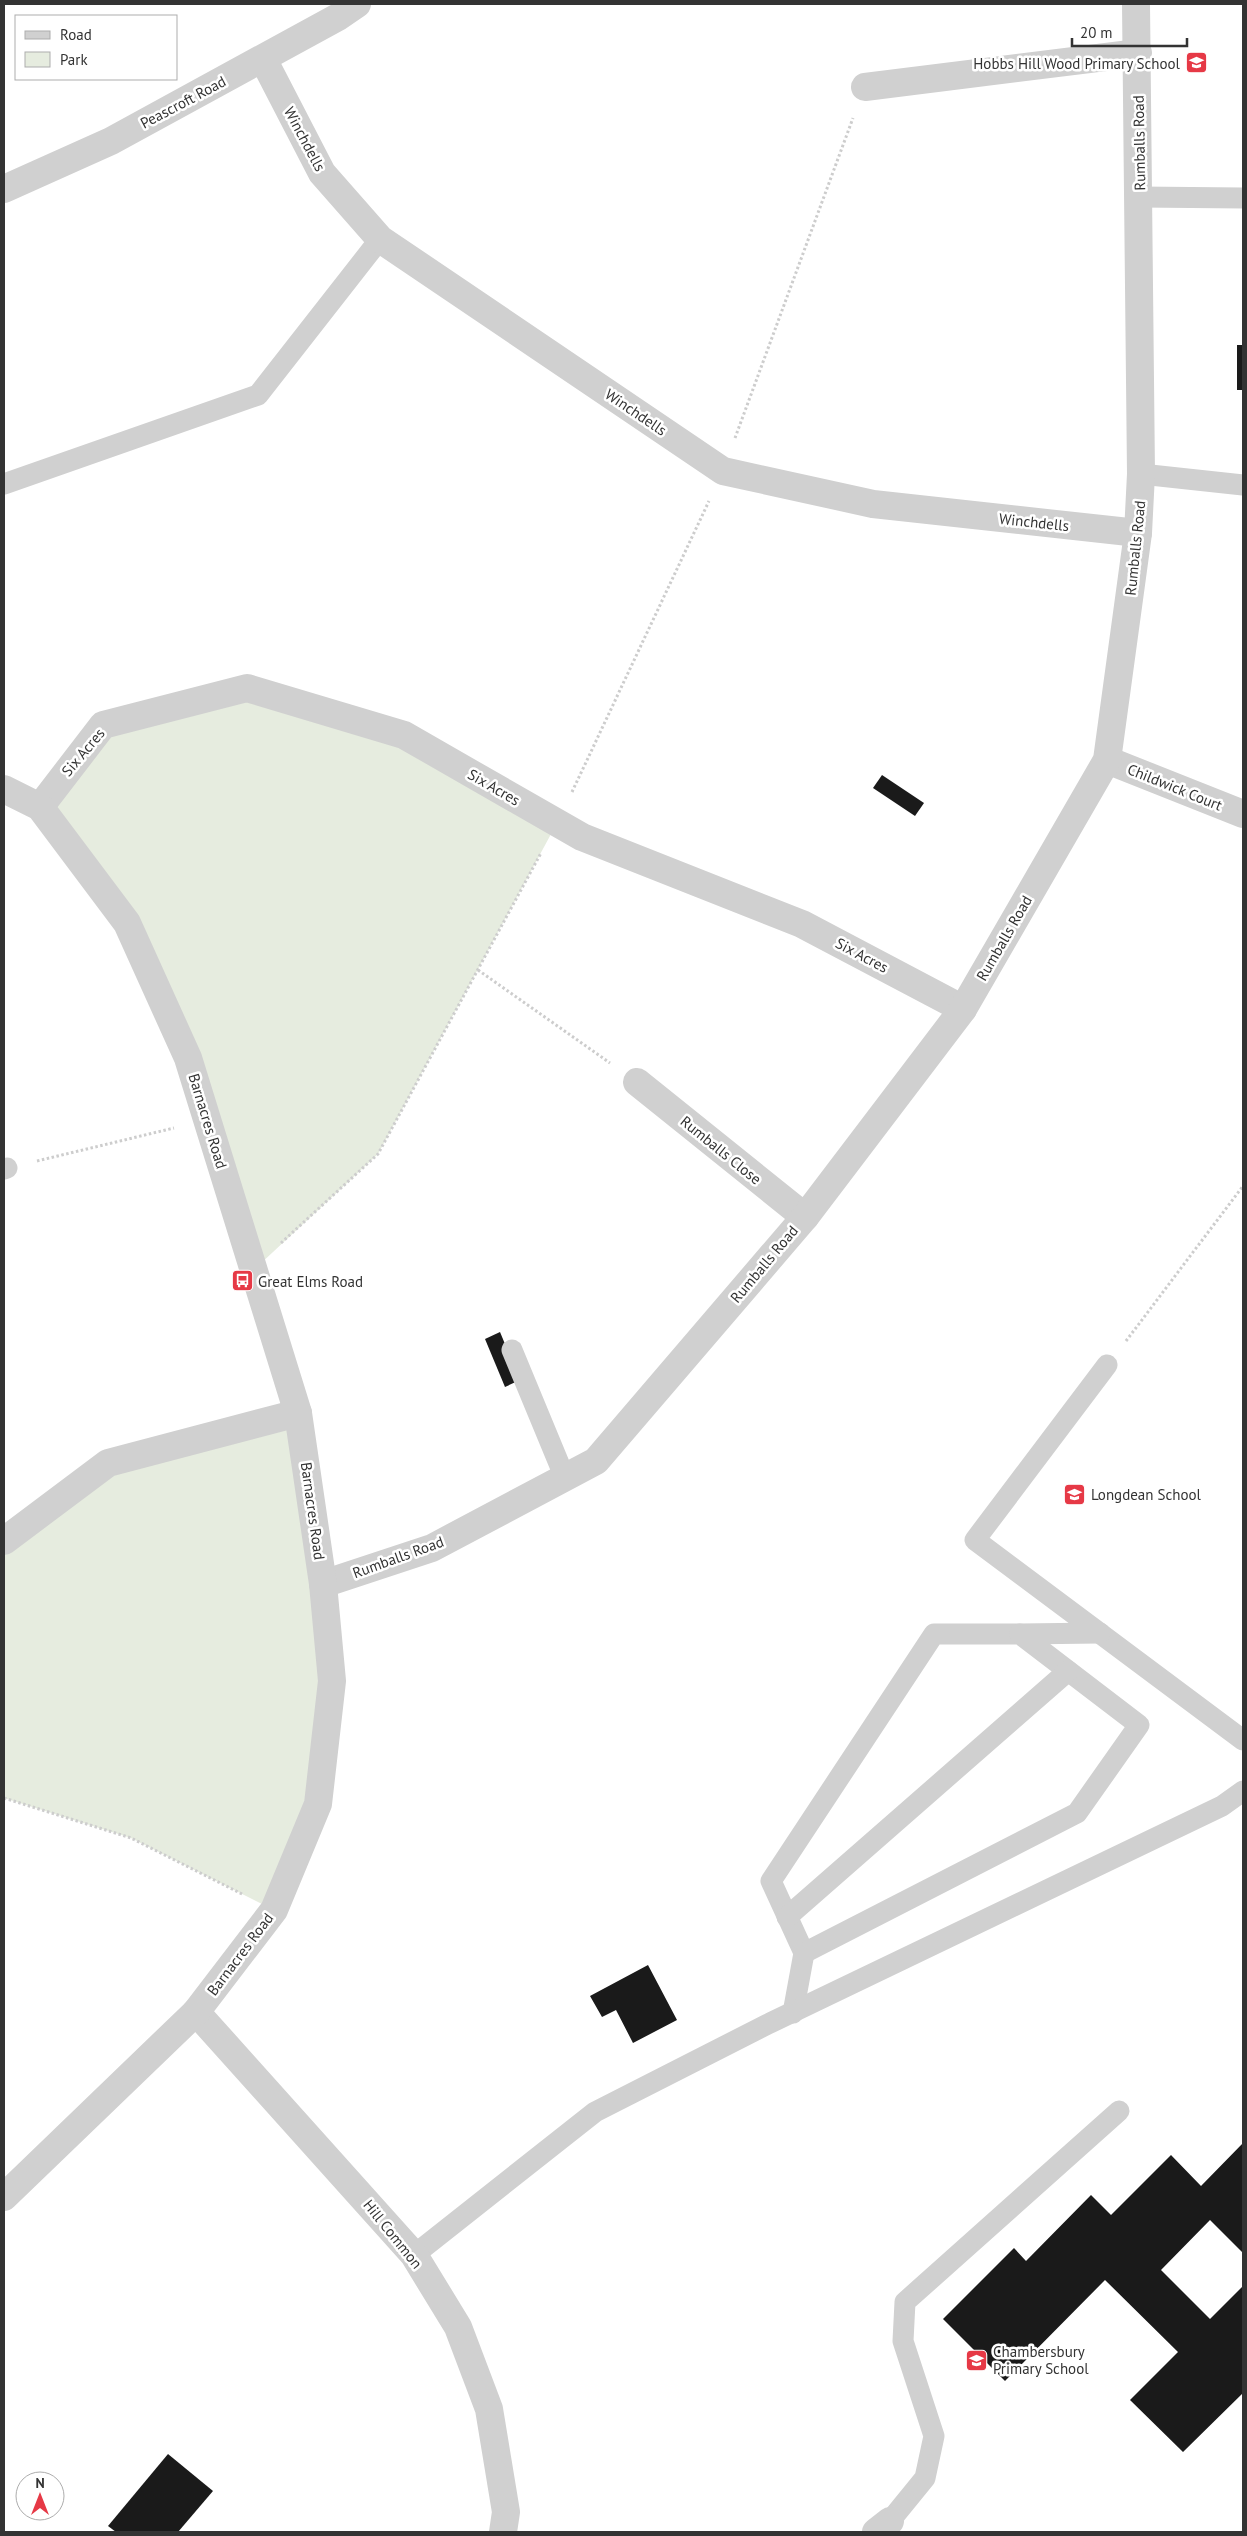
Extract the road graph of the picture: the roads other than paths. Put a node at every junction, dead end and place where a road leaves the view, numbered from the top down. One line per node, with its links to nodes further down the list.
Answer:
1 (357, 4): 4 (street, Peascroft Road)
2 (1136, 4): 3 (street, Rumballs Road)
3 (1138, 53): 5 (street); 7 (street, Rumballs Road)
4 (263, 59): 6 (street, Peascroft Road); 9 (street, Winchdells)
5 (865, 87)
6 (4, 189)
7 (1140, 197): 8 (lane); 10 (street, Rumballs Road)
8 (1243, 198)
9 (380, 239): 11 (lane); 13 (street, Winchdells)
10 (1141, 474): 12 (lane); 13 (street, Rumballs Road)
11 (4, 484)
12 (1243, 485)
13 (1138, 533): 14 (street, Rumballs Road)
14 (1107, 760): 17 (street, Childwick Court); 18 (street, Rumballs Road)
15 (4, 789): 16 (street, Barnacres Road)
16 (40, 806): 18 (street, Six Acres); 23 (street, Barnacres Road)
17 (1243, 814)
18 (963, 1009): 20 (street, Rumballs Road)
19 (638, 1082): 20 (street, Rumballs Close)
20 (805, 1217): 24 (street, Rumballs Road)
21 (512, 1350): 24 (lane)
22 (1107, 1366): 27 (lane)
23 (298, 1413): 25 (street); 26 (street, Barnacres Road)
24 (565, 1478): 26 (street, Rumballs Road)
25 (4, 1541)
26 (323, 1584): 34 (street, Barnacres Road)
27 (1100, 1633): 28 (lane); 30 (lane)
28 (1020, 1634): 29 (lane); 32 (lane)
29 (1068, 1671): 32 (lane); 33 (lane)
30 (1243, 1740)
31 (1243, 1791): 35 (lane)
32 (787, 1917): 33 (lane)
33 (804, 1953): 35 (lane)
34 (196, 2012): 37 (street, Barnacres Road); 38 (street, Hill Common)
35 (793, 2013): 38 (lane)
36 (1119, 2111): 39 (lane)
37 (4, 2197)
38 (414, 2255): 40 (street, Hill Common)
39 (883, 2527)
40 (503, 2532)

